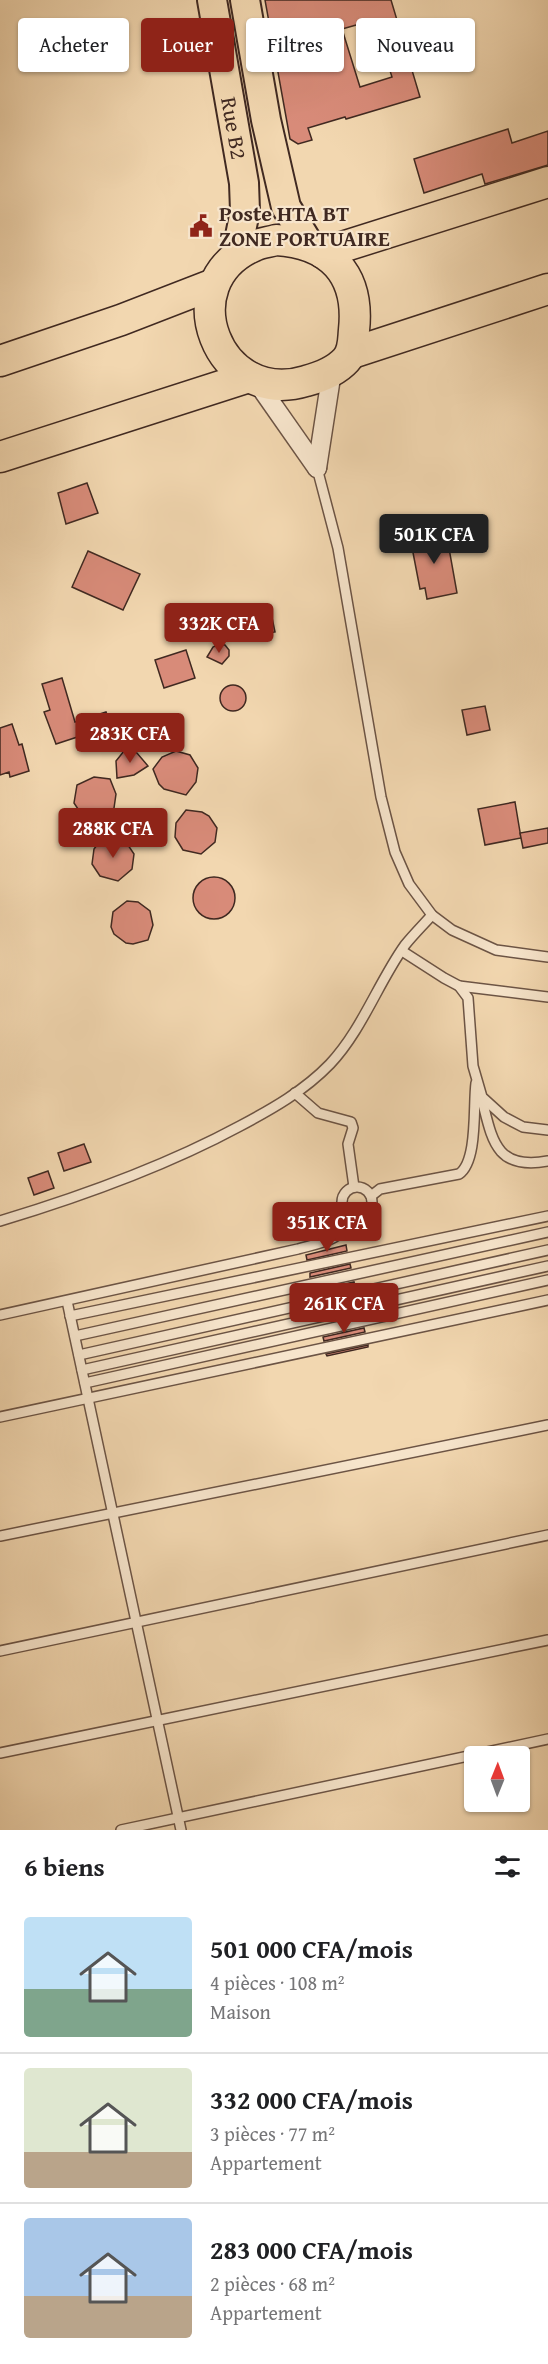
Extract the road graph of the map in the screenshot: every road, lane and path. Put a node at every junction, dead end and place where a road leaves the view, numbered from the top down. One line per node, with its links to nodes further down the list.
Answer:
1 (212, 0): 5 (main road, Rue B2)
2 (245, 0): 4 (main road, Rue B2)
3 (548, 182): 4 (highway)
4 (317, 250): 5 (highway); 9 (highway)
5 (236, 256): 6 (highway)
6 (214, 284): 8 (highway); 10 (highway)
7 (548, 289): 9 (highway)
8 (0, 362)
9 (342, 362): 10 (highway); 12 (street)
10 (253, 379): 11 (highway); 12 (street)
11 (0, 457)
12 (317, 468): 13 (lane)
13 (432, 915): 14 (lane); 15 (lane)
14 (402, 951): 16 (lane); 19 (lane)
15 (548, 957)
16 (459, 986): 17 (lane); 18 (lane)
17 (548, 997)
18 (476, 1079): 20 (lane); 21 (lane); 23 (lane)
19 (295, 1093): 22 (lane); 26 (lane)
20 (548, 1130)
21 (548, 1161)
22 (354, 1187): 23 (lane); 25 (lane)
23 (371, 1196): 25 (lane)
24 (548, 1216): 34 (lane)
25 (354, 1217): 32 (lane)
26 (0, 1221)
27 (548, 1232): 35 (lane)
28 (548, 1250): 36 (lane)
29 (548, 1266): 37 (lane)
30 (548, 1280): 38 (lane)
31 (548, 1300): 39 (lane)
32 (67, 1301): 33 (lane); 34 (lane)
33 (0, 1315)
34 (70, 1316): 35 (lane)
35 (75, 1336): 36 (lane)
36 (79, 1355): 37 (lane)
37 (82, 1370): 38 (lane)
38 (85, 1383): 39 (lane)
39 (88, 1397): 40 (lane); 42 (lane)
40 (0, 1417)
41 (548, 1425): 42 (lane)
42 (113, 1513): 44 (lane); 45 (lane)
43 (548, 1535): 45 (lane)
44 (0, 1536)
45 (136, 1623): 47 (lane); 48 (lane)
46 (548, 1640): 48 (lane)
47 (0, 1652)
48 (157, 1720): 50 (lane); 51 (lane)
49 (548, 1739): 51 (lane)
50 (0, 1753)
51 (178, 1818): 52 (lane); 53 (lane)
52 (121, 1830)
53 (181, 1830)

